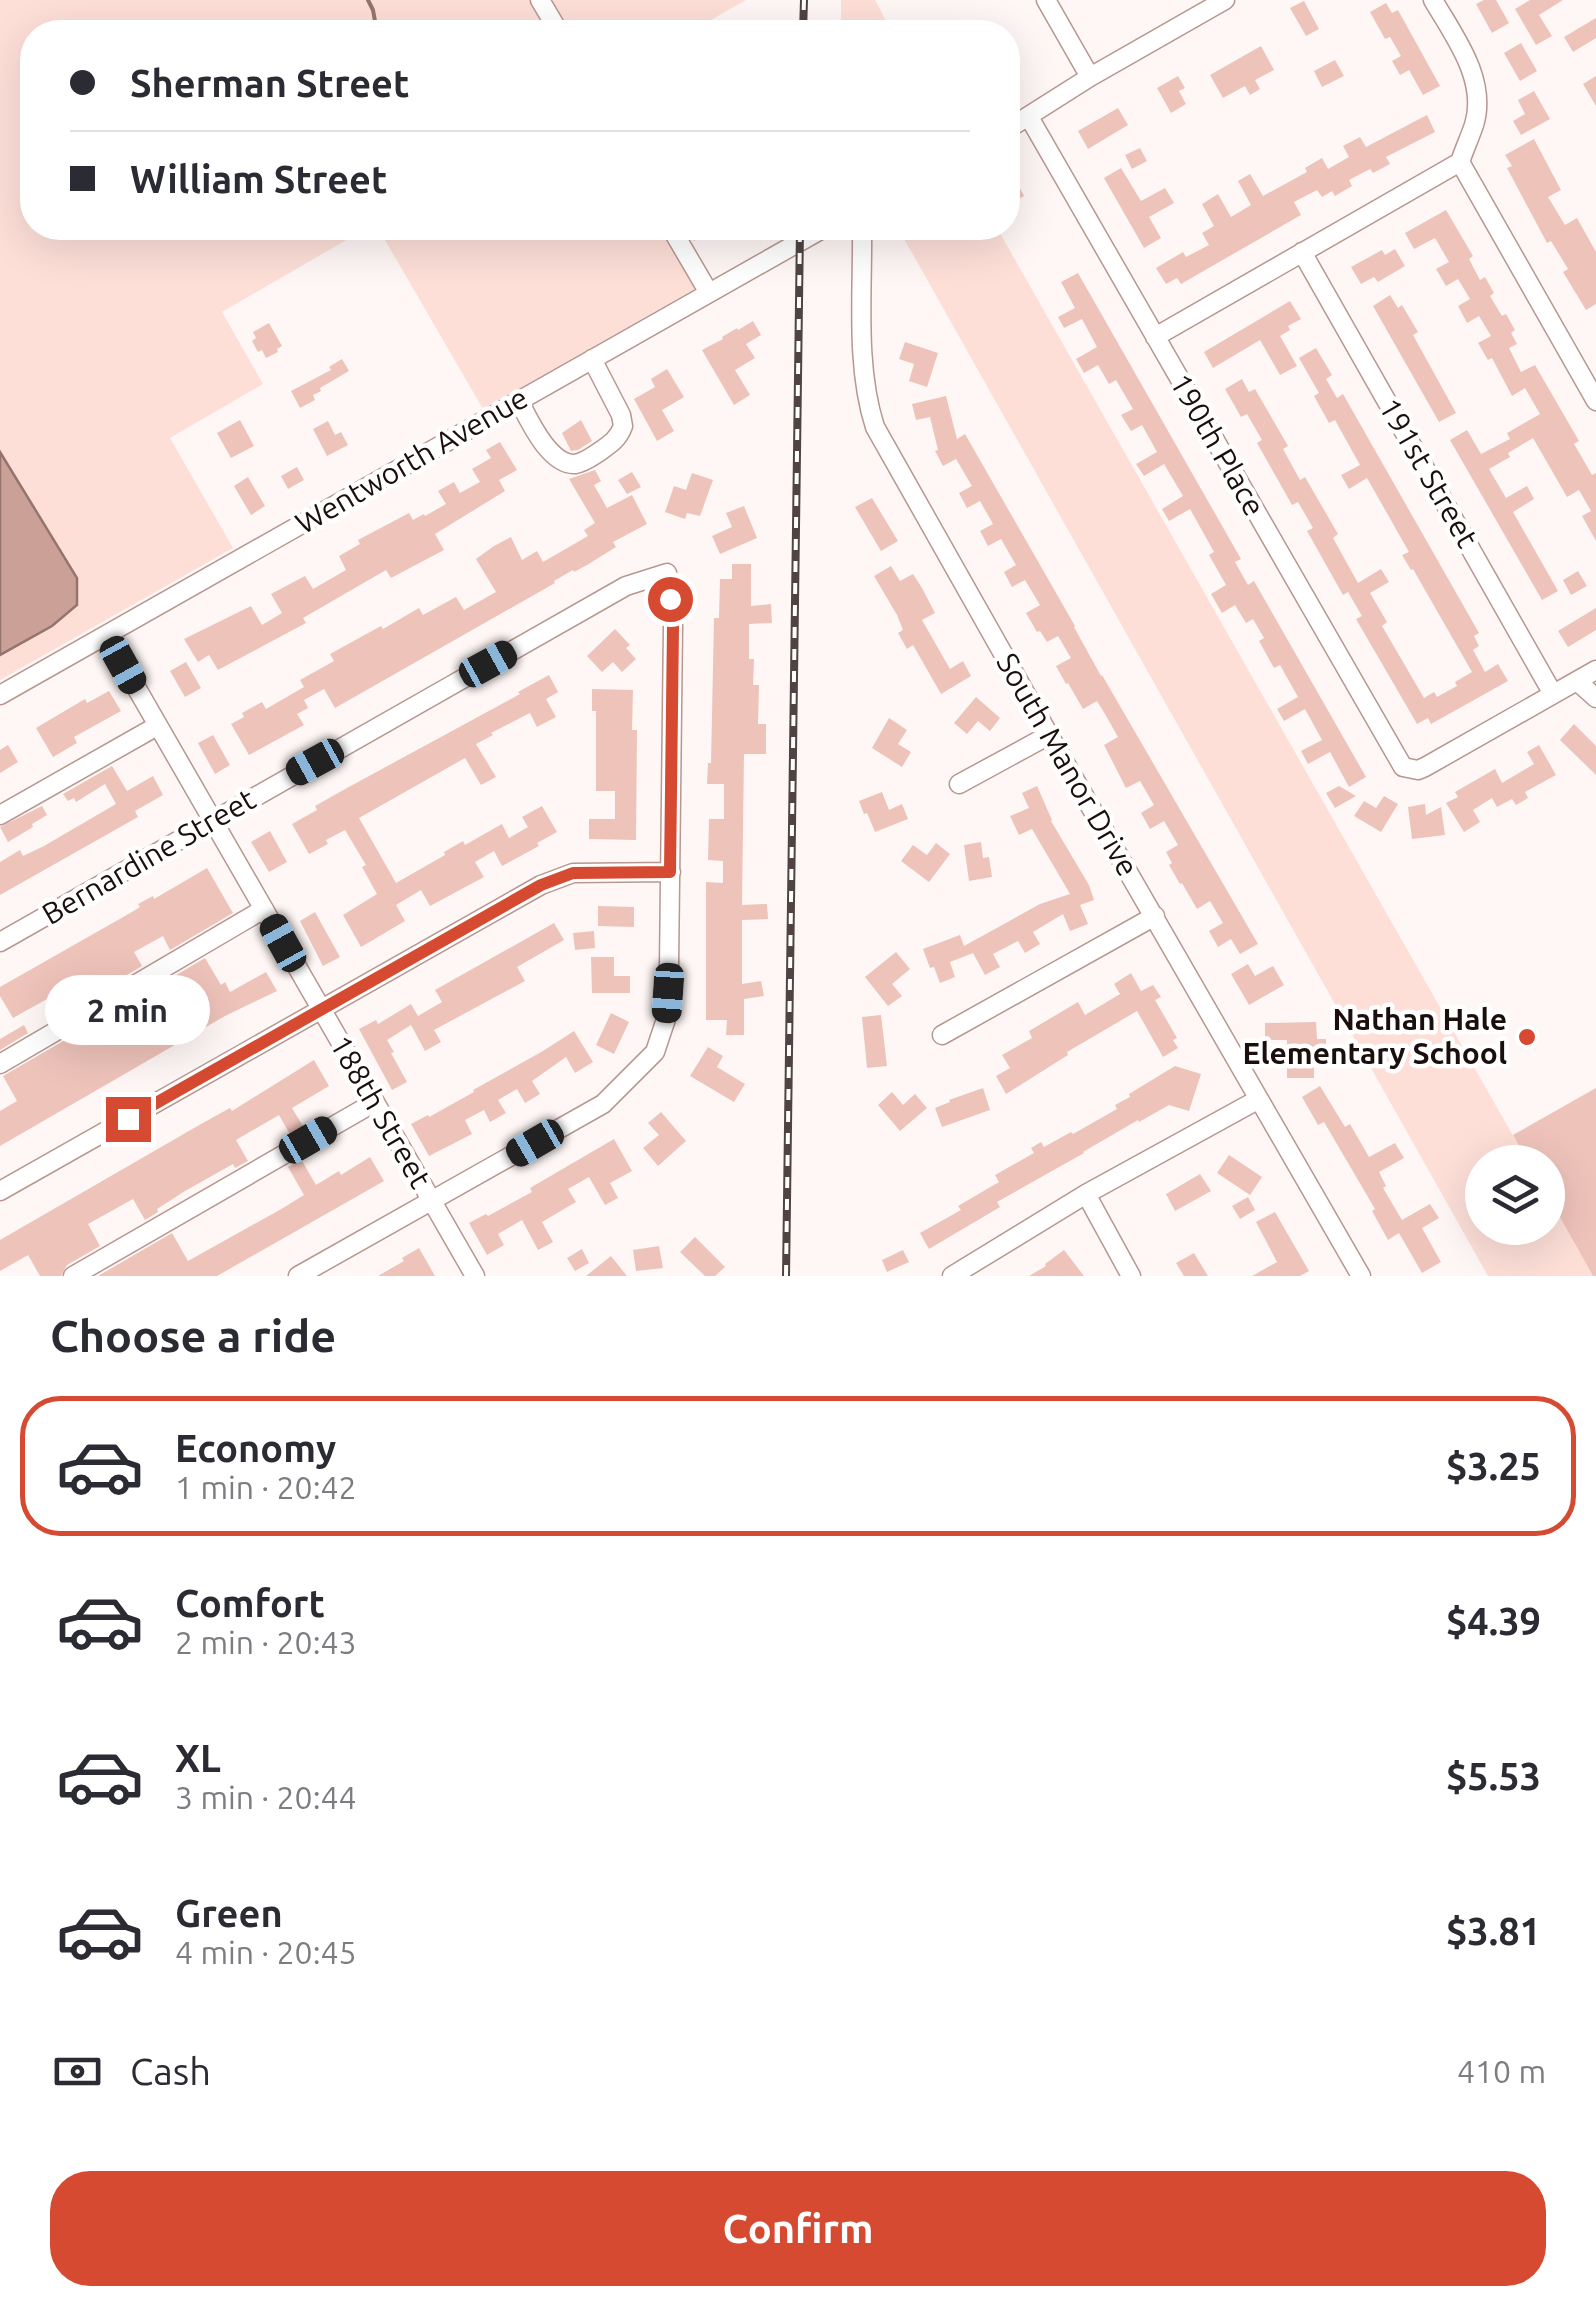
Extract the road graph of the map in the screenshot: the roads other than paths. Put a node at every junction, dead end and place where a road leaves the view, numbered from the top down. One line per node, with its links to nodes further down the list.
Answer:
1 (1046, 0): 5 (street)
2 (1225, 0): 4 (street)
3 (1433, 0): 8 (street)
4 (1194, 8): 5 (street)
5 (1090, 76): 6 (street)
6 (1029, 117): 7 (street); 14 (street, 190th Place)
7 (1020, 122)
8 (1460, 162): 12 (street); 16 (street)
9 (678, 240): 13 (street)
10 (803, 240): 13 (street, Wentworth Avenue)
11 (862, 240): 25 (street, South Manor Drive)
12 (1302, 252): 14 (street); 21 (street, 191st Street)
13 (709, 293): 15 (street, Wentworth Avenue)
14 (1155, 337): 21 (street, 190th Place)
15 (592, 359): 17 (street, Wentworth Avenue); 17 (street)
16 (1596, 400)
17 (518, 401): 18 (street, Wentworth Avenue)
18 (106, 635): 22 (street, Wentworth Avenue); 24 (street, 188th Street)
19 (1596, 670): 20 (street)
20 (1577, 682): 21 (street); 23 (street)
21 (1554, 694)
22 (0, 695)
23 (1596, 698)
24 (157, 726): 27 (street); 28 (street, 188th Street)
25 (1049, 734): 26 (street); 31 (street, South Manor Drive)
26 (959, 784)
27 (0, 815)
28 (212, 820): 29 (street, Bernardine Street); 30 (street, 188th Street); 32 (street, Bernardine Street)
29 (670, 872): 33 (street); 40 (street)
30 (264, 909): 33 (street, 188th Street); 35 (street)
31 (1155, 916): 34 (street); 36 (street, South Manor Drive)
32 (0, 942)
33 (321, 1010): 37 (street, 188th Street); 38 (street)
34 (942, 1035)
35 (0, 1064)
36 (1258, 1099): 39 (street); 46 (street, South Manor Drive)
37 (375, 1102): 40 (street, 188th Street); 41 (street)
38 (0, 1191)
39 (1086, 1194): 44 (street); 45 (street)
40 (432, 1202): 42 (street); 43 (street, 188th Street)
41 (73, 1276)
42 (298, 1276)
43 (474, 1276)
44 (952, 1276)
45 (1132, 1276)
46 (1361, 1276)

